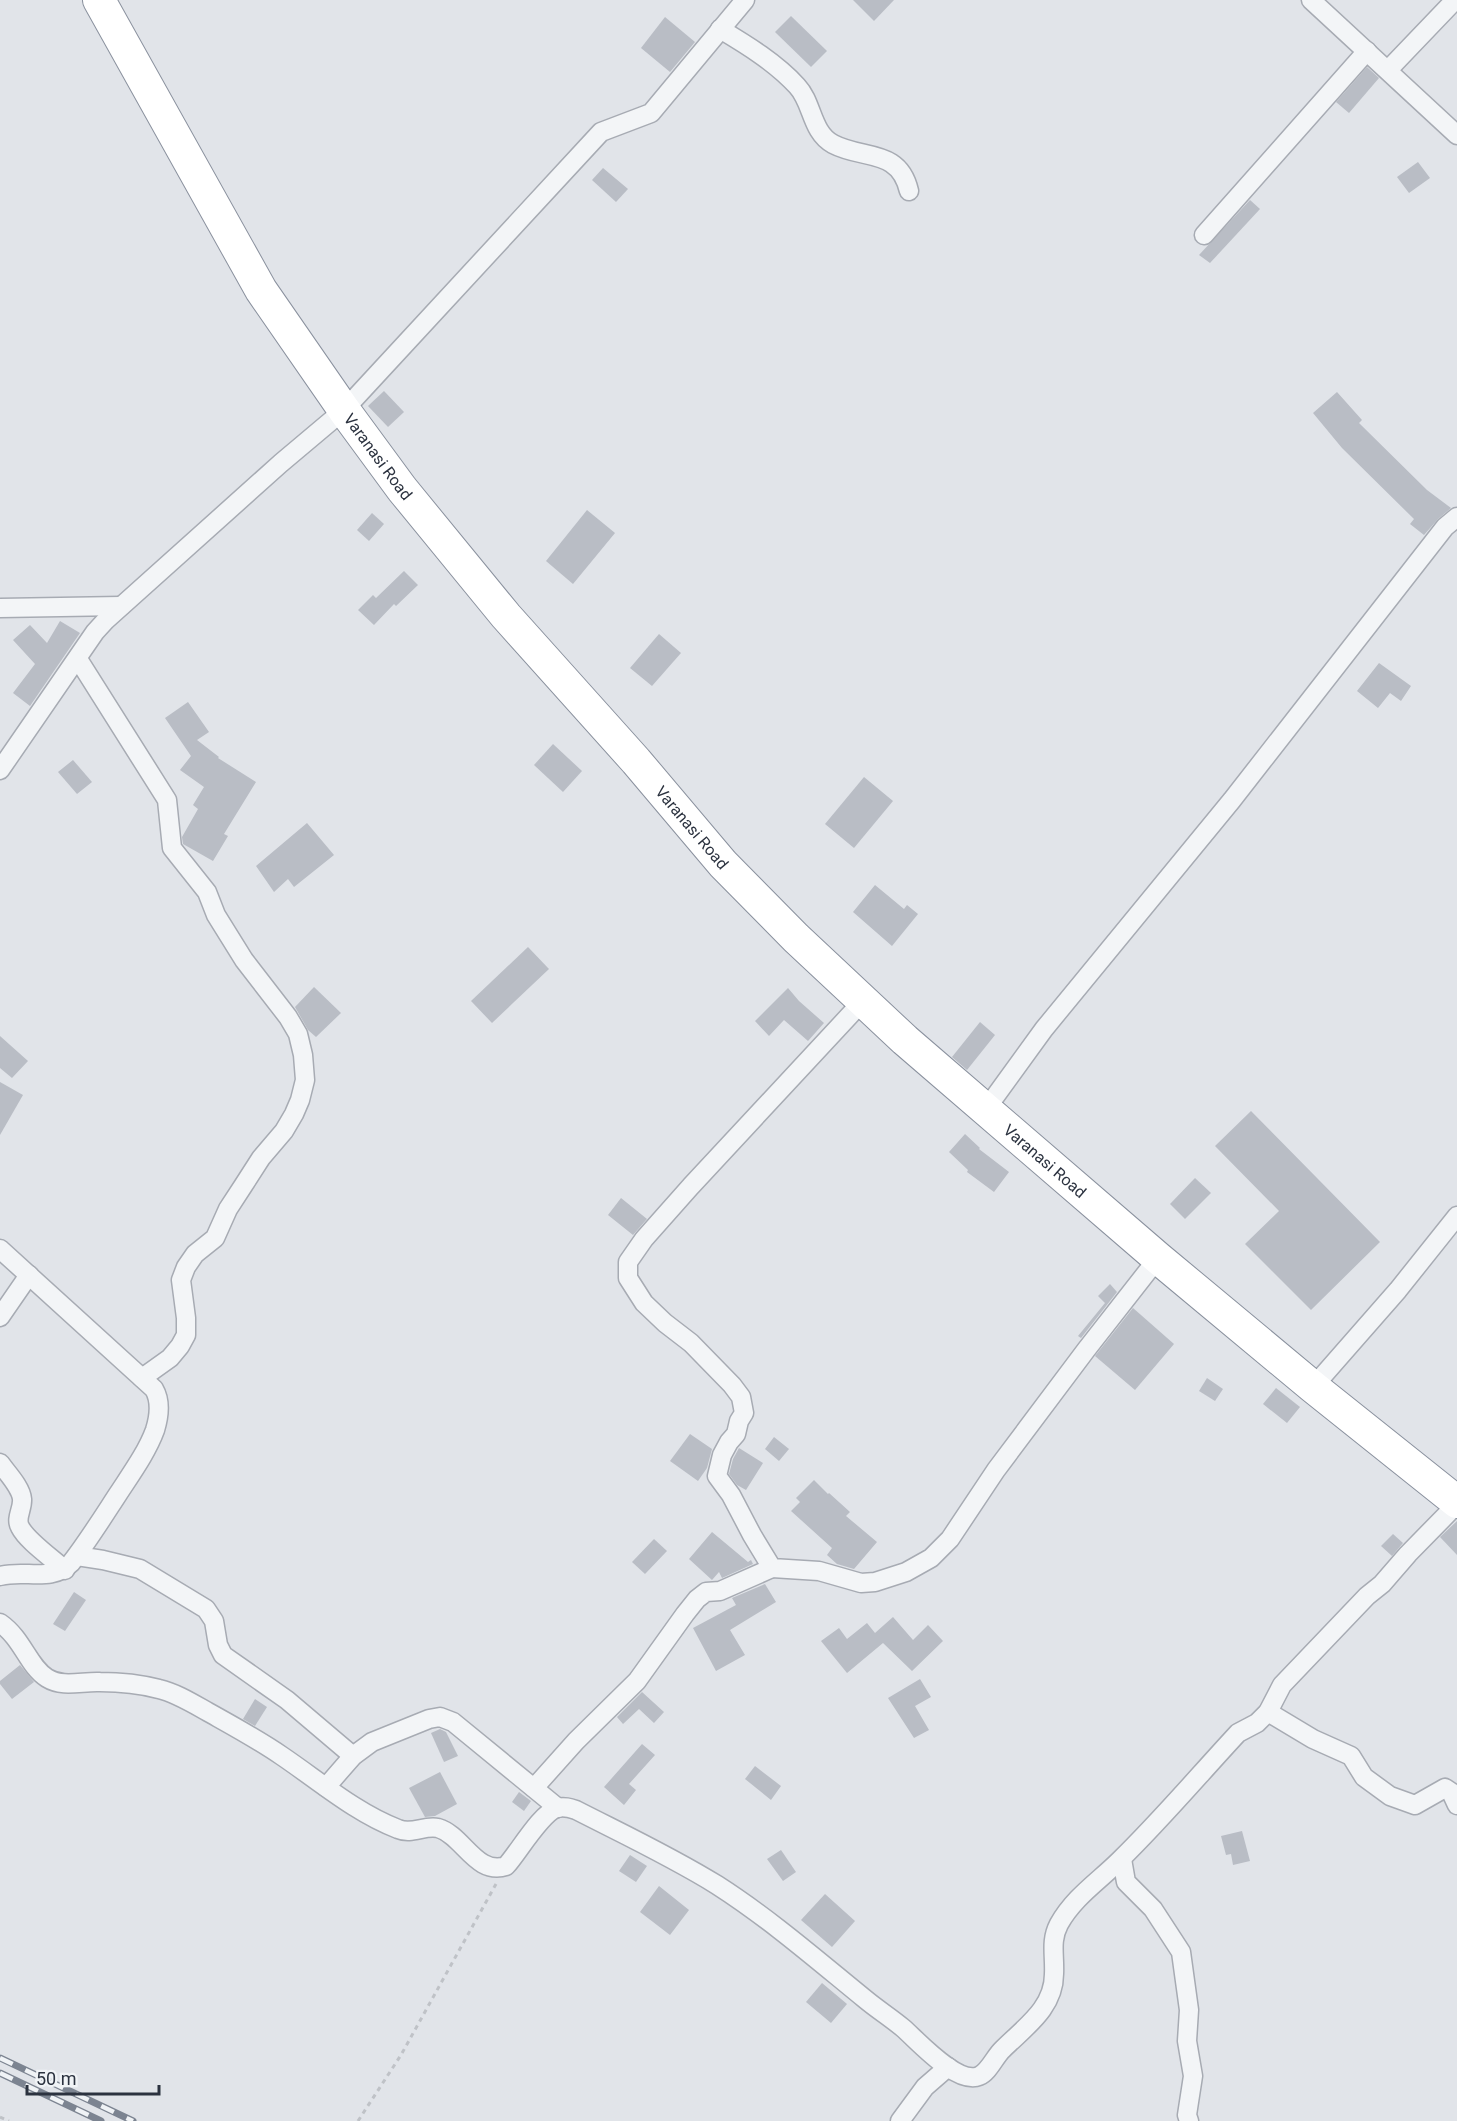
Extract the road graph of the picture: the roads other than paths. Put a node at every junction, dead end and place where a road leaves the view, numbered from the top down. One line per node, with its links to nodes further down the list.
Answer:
1 (99, 0): 11 (highway, Varanasi Road)
2 (745, 0): 5 (street)
3 (1311, 0): 6 (street)
4 (1455, 0): 7 (street)
5 (720, 29): 9 (street); 11 (street)
6 (1367, 51): 7 (street); 10 (street)
7 (1388, 70): 8 (street)
8 (1457, 135)
9 (909, 191)
10 (1204, 235)
11 (344, 411): 13 (street); 17 (highway, Varanasi Road)
12 (1457, 517): 18 (street)
13 (121, 606): 14 (street); 15 (street)
14 (0, 608)
15 (78, 659): 16 (street); 24 (street)
16 (0, 770)
17 (863, 1000): 18 (highway, Varanasi Road); 29 (street)
18 (986, 1109): 21 (highway, Varanasi Road)
19 (1457, 1216): 25 (street)
20 (0, 1249): 22 (street)
21 (1158, 1258): 25 (highway, Varanasi Road); 29 (street)
22 (29, 1275): 23 (street); 24 (street)
23 (0, 1317)
24 (142, 1378): 28 (street)
25 (1313, 1387): 27 (highway, Varanasi Road)
26 (0, 1463): 28 (street)
27 (1457, 1503): 32 (street)
28 (70, 1563): 30 (street); 33 (street)
29 (772, 1568): 35 (street)
30 (0, 1576)
31 (0, 1623): 34 (street)
32 (1268, 1712): 36 (street); 38 (street)
33 (353, 1756): 34 (street); 35 (street)
34 (326, 1786): 37 (street)
35 (534, 1788): 37 (street)
36 (1457, 1805)
37 (558, 1808): 39 (street)
38 (1122, 1859): 39 (street); 41 (street)
39 (948, 2067): 40 (street)
40 (900, 2121)
41 (1189, 2121)

